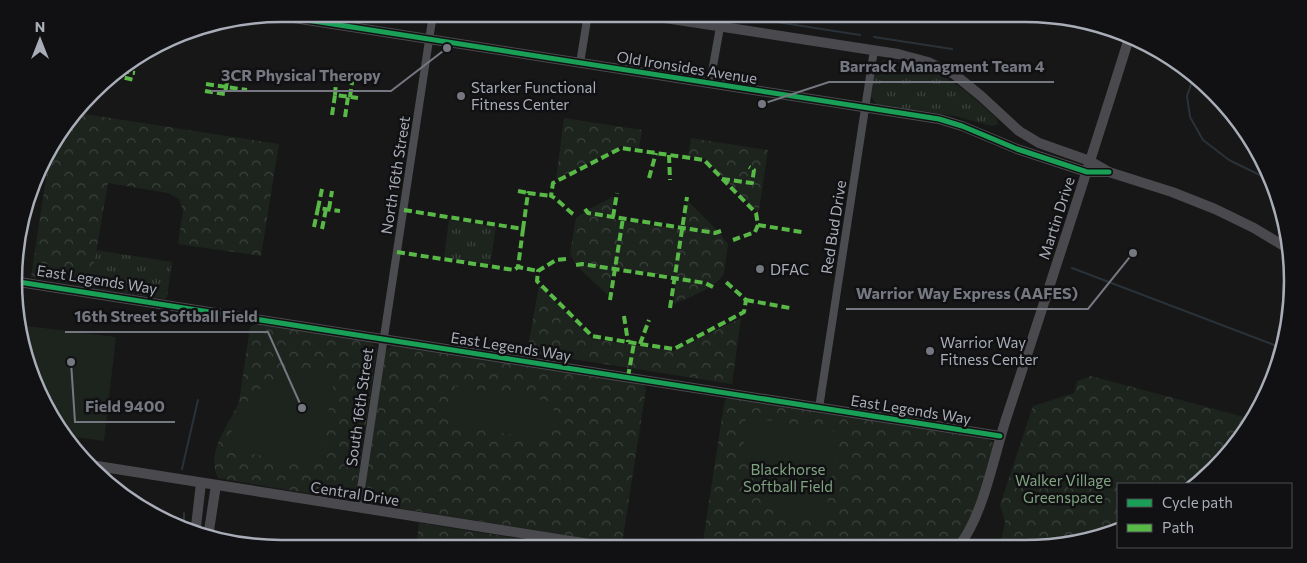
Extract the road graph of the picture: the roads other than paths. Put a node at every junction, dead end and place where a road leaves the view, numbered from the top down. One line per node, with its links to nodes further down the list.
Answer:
1 (320, 22): 6 (street, Old Ironsides Avenue)
2 (432, 22): 6 (street, North 16th Street)
3 (587, 22): 9 (street)
4 (689, 22): 5 (street)
5 (720, 27): 8 (street); 10 (street)
6 (429, 39): 9 (street, Old Ironsides Avenue); 17 (street, North 16th Street)
7 (1127, 43): 12 (street, Martin Drive)
8 (874, 50): 11 (street, Red Bud Drive); 12 (street)
9 (580, 63): 10 (street, Old Ironsides Avenue)
10 (710, 83): 11 (street, Old Ironsides Avenue)
11 (865, 108): 13 (street, Old Ironsides Avenue); 18 (street, Red Bud Drive)
12 (1090, 161): 13 (street, Martin Drive); 14 (street)
13 (1087, 172): 14 (street, Old Ironsides Avenue); 19 (street, Martin Drive)
14 (1109, 172): 15 (street)
15 (1282, 245)
16 (22, 282): 17 (street, East Legends Way)
17 (383, 340): 18 (street, East Legends Way); 23 (street, South 16th Street)
18 (819, 408): 19 (street, East Legends Way)
19 (1000, 436): 27 (street, Martin Drive)
20 (100, 467): 21 (street, Central Drive)
21 (201, 483): 22 (street, Central Drive); 24 (street)
22 (216, 486): 23 (street, Central Drive); 25 (street)
23 (358, 508): 26 (street, Central Drive)
24 (196, 526)
25 (209, 530)
26 (564, 540)
27 (963, 540)

